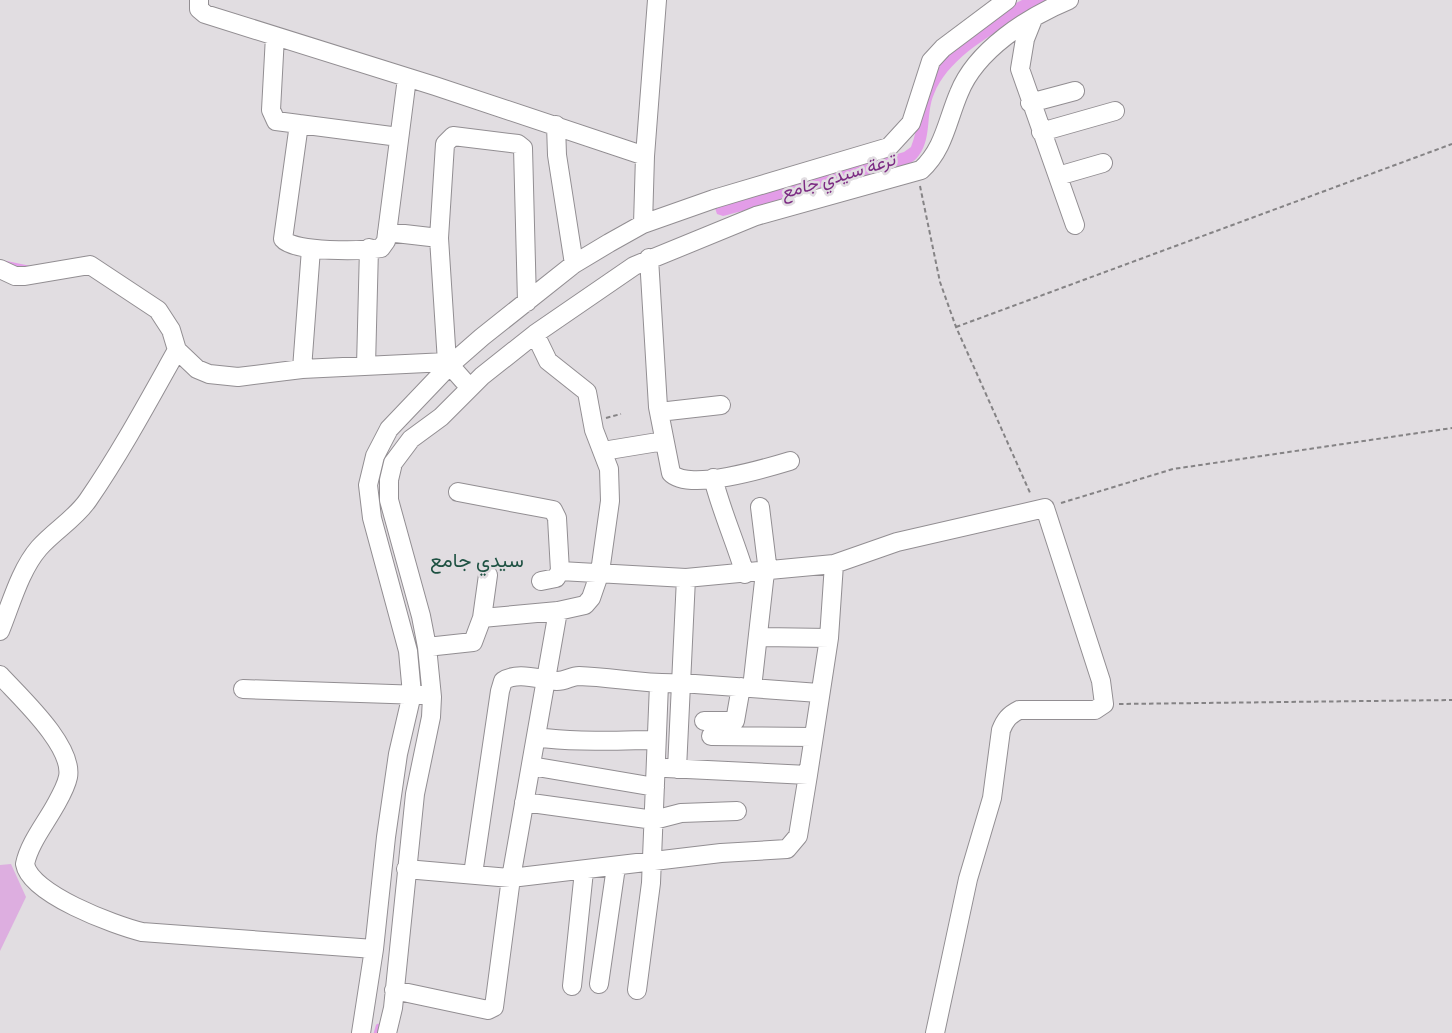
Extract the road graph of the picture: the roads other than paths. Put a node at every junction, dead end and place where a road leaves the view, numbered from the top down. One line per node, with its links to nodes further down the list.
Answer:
1 (199, 0): 6 (street)
2 (657, 0): 15 (street)
3 (1007, 0): 18 (street)
4 (1070, 0): 5 (street)
5 (1033, 19): 9 (street); 21 (street)
6 (274, 36): 7 (street); 11 (street)
7 (407, 78): 12 (street); 14 (street)
8 (1075, 91): 9 (street)
9 (1030, 103): 13 (street)
10 (1115, 111): 13 (street)
11 (299, 124): 14 (street); 25 (street)
12 (556, 125): 15 (street); 27 (street)
13 (1041, 132): 17 (street)
14 (399, 137): 22 (street)
15 (645, 156): 19 (street)
16 (1103, 163): 17 (street)
17 (1058, 176): 20 (street)
18 (714, 200): 19 (street); 21 (street)
19 (643, 224): 27 (street)
20 (1075, 225)
21 (722, 229): 26 (street)
22 (387, 232): 23 (street); 24 (street)
23 (439, 238): 29 (street); 32 (street)
24 (369, 248): 25 (street); 33 (street)
25 (311, 249): 34 (street)
26 (649, 258): 30 (street); 37 (street)
27 (574, 264): 29 (street)
28 (0, 269): 31 (street)
29 (527, 302): 32 (street)
30 (535, 334): 35 (street); 39 (street)
31 (177, 350): 34 (street); 54 (street)
32 (449, 363): 33 (street); 35 (street); 65 (street)
33 (366, 366): 34 (street)
34 (303, 369)
35 (470, 388): 57 (street)
36 (720, 405): 37 (street)
37 (659, 412): 38 (street)
38 (664, 441): 39 (street); 41 (street)
39 (603, 451): 46 (street)
40 (790, 461): 41 (street)
41 (713, 478): 48 (street)
42 (458, 492): 45 (street)
43 (760, 507): 47 (street)
44 (834, 564): 47 (street); 56 (street); 91 (street)
45 (560, 571): 46 (street); 51 (street)
46 (600, 572): 50 (street); 52 (street)
47 (766, 572): 48 (street); 55 (street)
48 (745, 574): 50 (street)
49 (488, 575): 53 (street)
50 (686, 578): 60 (street)
51 (541, 581)
52 (558, 612): 53 (street); 59 (street)
53 (483, 618): 57 (street)
54 (0, 631)
55 (758, 637): 56 (street); 63 (street)
56 (829, 638): 64 (street)
57 (427, 647): 66 (street)
58 (0, 675): 84 (street)
59 (546, 680): 61 (street); 67 (street); 82 (street)
60 (681, 683): 61 (street); 63 (street); 72 (street)
61 (659, 684): 69 (street)
62 (243, 688): 65 (street)
63 (746, 688): 64 (street); 68 (street)
64 (819, 693): 68 (street)
65 (412, 694): 66 (street); 84 (street)
66 (432, 697): 80 (street)
67 (536, 737): 69 (street); 70 (street)
68 (813, 737): 73 (street)
69 (657, 740): 71 (street)
70 (531, 766): 74 (street); 75 (street)
71 (655, 767): 72 (street); 74 (street)
72 (677, 769): 73 (street)
73 (808, 776): 78 (street)
74 (655, 786): 77 (street)
75 (524, 802): 77 (street); 83 (street)
76 (737, 811): 77 (street)
77 (654, 820): 78 (street)
78 (652, 862): 79 (street); 88 (street)
79 (615, 867): 81 (street); 85 (street)
80 (406, 869): 82 (street); 87 (street)
81 (584, 871): 83 (street); 86 (street)
82 (473, 874): 83 (street)
83 (511, 878): 87 (street)
84 (374, 949): 89 (street)
85 (599, 984)
86 (572, 986)
87 (394, 990): 90 (street)
88 (637, 990)
89 (361, 1033)
90 (387, 1033)
91 (935, 1033)

